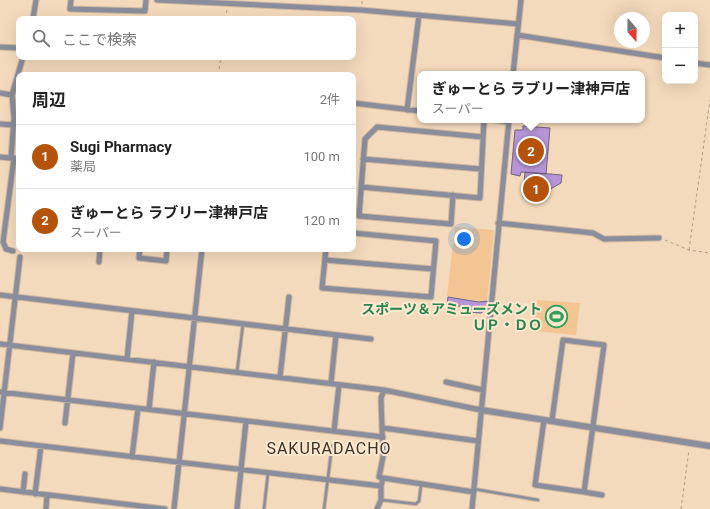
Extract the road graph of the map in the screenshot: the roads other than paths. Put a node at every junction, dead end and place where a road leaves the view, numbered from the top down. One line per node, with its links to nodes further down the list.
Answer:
1 (36, 0): 7 (street)
2 (71, 0): 3 (street)
3 (146, 0)
4 (158, 0): 6 (street)
5 (521, 0): 8 (street)
6 (419, 15): 8 (street); 22 (street)
7 (33, 16)
8 (518, 24): 9 (street)
9 (517, 35): 12 (street); 16 (street)
10 (0, 47): 11 (street)
11 (16, 48)
12 (662, 58)
13 (22, 60): 17 (street)
14 (698, 63): 15 (street)
15 (710, 65)
16 (513, 71)
17 (19, 72)
18 (16, 81): 20 (street)
19 (0, 93): 20 (street)
20 (12, 95): 27 (street)
21 (356, 103): 22 (street)
22 (407, 110): 23 (street)
23 (417, 111)
24 (484, 123): 28 (street)
25 (509, 123): 35 (street)
26 (0, 124): 27 (street)
27 (14, 125): 30 (street)
28 (483, 137): 31 (street); 32 (street)
29 (0, 157): 30 (street)
30 (15, 158): 38 (street)
31 (363, 159): 32 (street); 33 (street)
32 (481, 169): 34 (street)
33 (361, 187): 34 (street); 34 (street)
34 (453, 195)
35 (498, 223): 37 (street); 69 (street)
36 (356, 233): 47 (street)
37 (659, 238)
38 (13, 251)
39 (100, 252): 46 (street)
40 (140, 252): 41 (street)
41 (167, 252)
42 (202, 252): 52 (street)
43 (326, 252): 45 (street)
44 (20, 257): 49 (street)
45 (325, 260): 47 (street); 47 (street)
46 (99, 262)
47 (434, 269)
48 (0, 295): 49 (street)
49 (15, 297): 51 (street); 58 (street)
50 (288, 297): 54 (street)
51 (132, 311): 52 (street); 60 (street)
52 (196, 318): 53 (street); 62 (street)
53 (242, 324): 54 (street); 63 (lane)
54 (285, 329): 55 (street); 64 (street)
55 (336, 335): 56 (street); 66 (street)
56 (371, 339)
57 (0, 344): 58 (street)
58 (10, 345): 59 (street); 70 (street)
59 (73, 353): 60 (street); 71 (street)
60 (127, 359): 61 (street)
61 (154, 362): 62 (street); 73 (street)
62 (190, 367): 63 (street); 75 (street)
63 (237, 372): 64 (street)
64 (280, 377): 66 (street)
65 (446, 382): 69 (street)
66 (331, 384): 67 (street)
67 (339, 385): 68 (street); 83 (street)
68 (384, 390): 74 (street); 82 (street)
69 (483, 390): 74 (street)
70 (2, 392): 71 (street); 81 (street)
71 (68, 400): 72 (street); 79 (street)
72 (138, 408): 73 (street); 90 (street)
73 (150, 410): 75 (street)
74 (481, 410): 76 (street); 86 (street)
75 (185, 414): 78 (street); 91 (street)
76 (544, 420): 77 (street); 102 (street)
77 (552, 420): 80 (street); 80 (street)
78 (246, 421): 83 (street); 92 (street)
79 (66, 423)
80 (593, 427): 89 (street); 102 (street)
81 (0, 428)
82 (383, 428): 84 (street); 86 (street)
83 (334, 431): 84 (street)
84 (383, 437): 95 (street)
85 (0, 441): 87 (street)
86 (478, 441): 100 (street)
87 (41, 446): 90 (street); 103 (street)
88 (332, 446): 96 (lane)
89 (710, 446)
90 (132, 457): 91 (street)
91 (179, 462): 92 (street); 110 (street)
92 (241, 470): 93 (street); 111 (street)
93 (268, 473): 96 (street); 112 (lane)
94 (25, 474): 101 (street)
95 (383, 478): 97 (street); 98 (street)
96 (328, 480): 98 (street); 113 (lane)
97 (421, 484): 100 (street); 106 (lane)
98 (381, 486): 106 (street)
99 (0, 489): 101 (street)
100 (474, 490): 107 (lane); 115 (street)
101 (23, 492): 103 (street)
102 (584, 492): 105 (street)
103 (35, 494): 104 (street)
104 (47, 495): 108 (street); 109 (street)
105 (602, 495)
106 (381, 500): 114 (street)
107 (538, 500)
108 (46, 509)
109 (164, 509)
110 (174, 509)
111 (236, 509)
112 (264, 509)
113 (324, 509)
114 (377, 509)
115 (472, 509)

